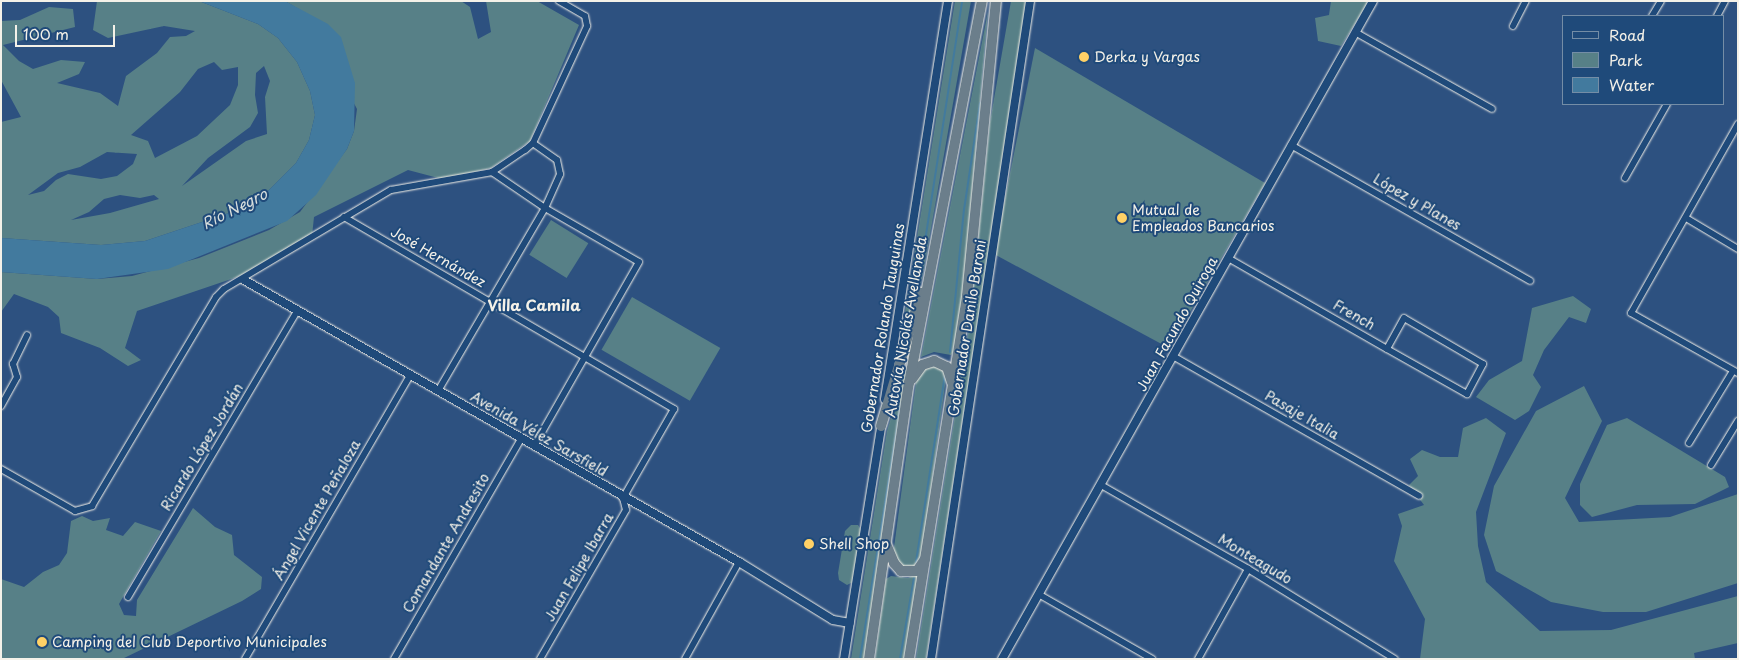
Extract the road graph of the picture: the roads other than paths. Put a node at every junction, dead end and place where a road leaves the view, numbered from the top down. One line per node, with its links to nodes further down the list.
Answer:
1 (559, 1): 21 (street)
2 (948, 1): 47 (street, Gobernador Rolando Tauguinas)
3 (976, 1): 17 (highway)
4 (982, 1): 17 (highway, Autovía Nicolás Avellaneda)
5 (996, 1): 16 (highway)
6 (1003, 1): 16 (highway)
7 (1030, 1): 70 (street, Gobernador Danilo Baroni)
8 (1373, 1): 15 (street, Juan Facundo Quiroga)
9 (1526, 1): 14 (street)
10 (1660, 1): 12 (street)
11 (1725, 1): 13 (street)
12 (1653, 15)
13 (1718, 15)
14 (1513, 26)
15 (1355, 32): 19 (street); 22 (street, Juan Facundo Quiroga)
16 (990, 73): 43 (highway)
17 (964, 98): 28 (highway, Autovía Nicolás Avellaneda)
18 (1666, 105): 24 (street)
19 (1492, 109)
20 (1738, 124): 27 (street)
21 (533, 142): 23 (street); 25 (street)
22 (1291, 145): 30 (street, Juan Facundo Quiroga); 32 (street, López y Planes)
23 (492, 172): 25 (street); 26 (street)
24 (1625, 178)
25 (545, 208): 33 (street); 38 (street)
26 (344, 217): 31 (street); 33 (street, José Hernández)
27 (1686, 218): 29 (street); 39 (street)
28 (934, 244): 41 (highway, Autovía Nicolás Avellaneda); 47 (highway)
29 (1738, 249)
30 (1228, 258): 36 (street, French); 37 (street, Juan Facundo Quiroga)
31 (244, 280): 34 (street, Avenida Vélez Sarsfield); 52 (street)
32 (1530, 281)
33 (491, 303): 38 (street, José Hernández); 42 (street)
34 (297, 311): 40 (street, Avenida Vélez Sarsfield); 61 (street, Ricardo López Jordán)
35 (27, 335): 44 (street)
36 (1387, 349): 36 (street, French)
37 (1173, 356): 53 (street, Juan Facundo Quiroga); 54 (street, Pasaje Italia)
38 (582, 358): 45 (street, José Hernández); 50 (street)
39 (1735, 372): 49 (street)
40 (410, 375): 42 (street, Avenida Vélez Sarsfield); 63 (street, Ángel Vicente Peñaloza)
41 (909, 383): 43 (highway); 56 (highway, Autovía Nicolás Avellaneda)
42 (438, 391): 48 (street, Avenida Vélez Sarsfield)
43 (953, 393): 57 (highway)
44 (1, 406)
45 (674, 409): 55 (street, Juan Felipe Ibarra)
46 (1738, 421): 51 (street)
47 (881, 426): 62 (street, Gobernador Rolando Tauguinas)
48 (521, 439): 50 (street, Avenida Vélez Sarsfield); 64 (street, Comandante Andresito)
49 (1689, 443)
50 (534, 446): 55 (street, Avenida Vélez Sarsfield)
51 (1711, 465)
52 (1, 469)
53 (1101, 485): 59 (street, Monteagudo); 60 (street, Juan Facundo Quiroga)
54 (1419, 496)
55 (623, 498): 58 (street, Avenida Vélez Sarsfield); 65 (street, Juan Felipe Ibarra)
56 (885, 543): 57 (highway); 68 (highway, Autovía Nicolás Avellaneda)
57 (928, 552): 69 (highway)
58 (739, 562): 62 (street, Avenida Vélez Sarsfield); 66 (street)
59 (1248, 569): 73 (street); 74 (street, Monteagudo)
60 (1040, 595): 71 (street, Juan Facundo Quiroga); 72 (street)
61 (128, 597)
62 (850, 623): 67 (street, Gobernador Rolando Tauguinas)
63 (245, 659)
64 (394, 659)
65 (540, 659)
66 (685, 659)
67 (844, 659)
68 (869, 659)
69 (909, 659)
70 (931, 659)
71 (1002, 659)
72 (1152, 659)
73 (1198, 659)
74 (1395, 659)

